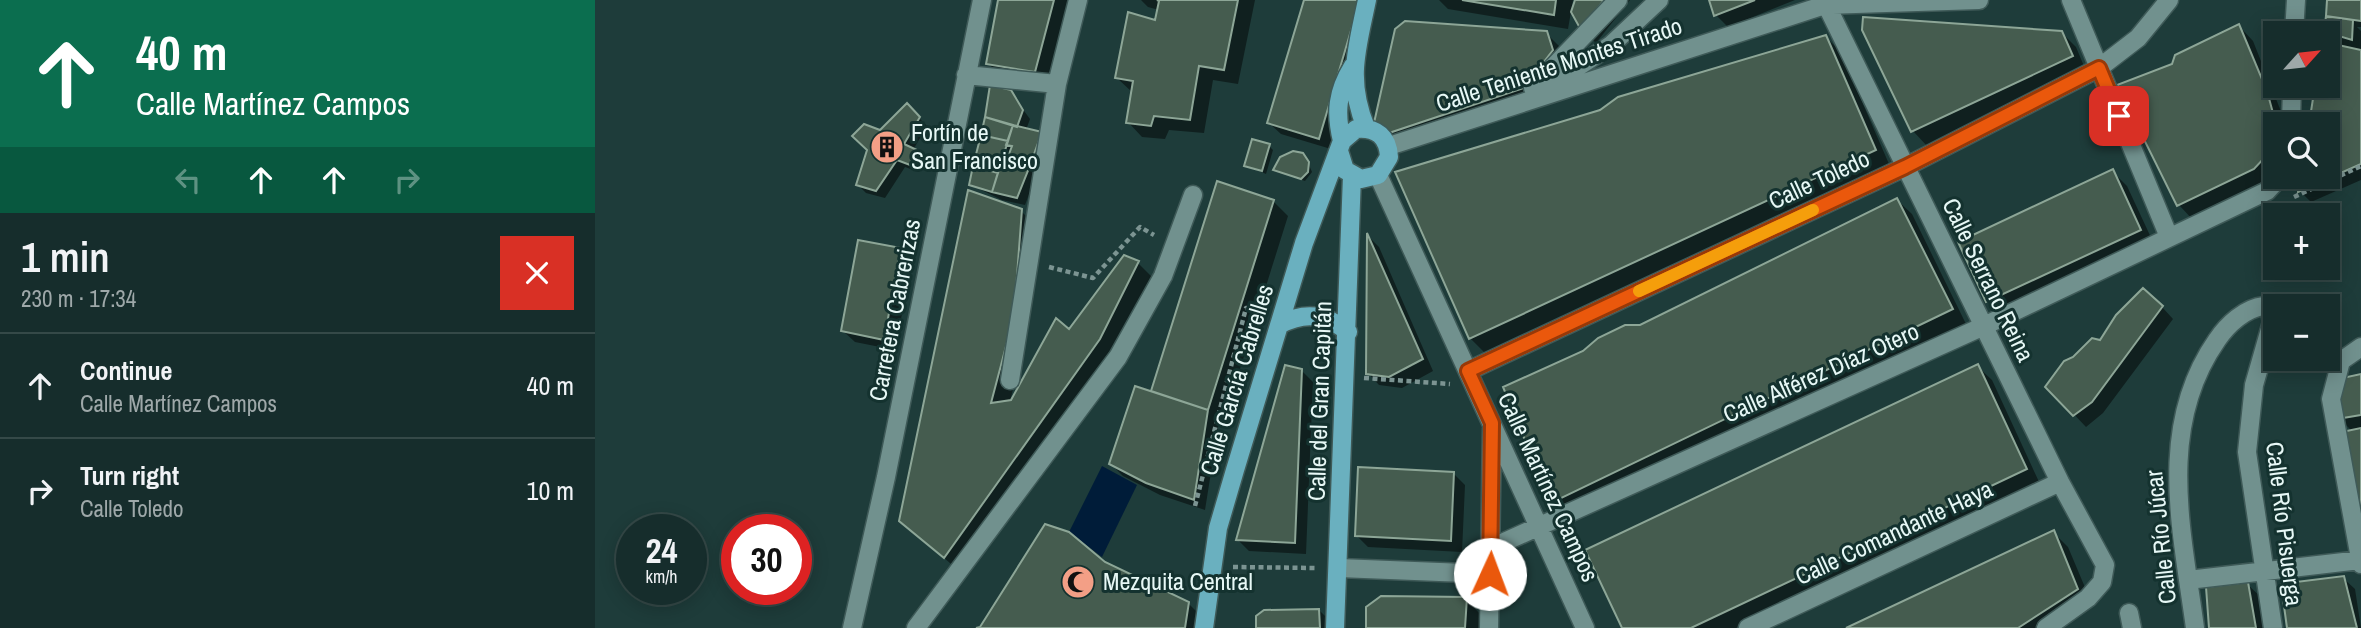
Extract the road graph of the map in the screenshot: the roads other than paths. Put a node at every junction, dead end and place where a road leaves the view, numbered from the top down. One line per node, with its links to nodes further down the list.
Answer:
1 (982, 0): 14 (street, Carretera Cabrerizas)
2 (1078, 0): 15 (street)
3 (1367, 0): 12 (main road, Calle García Cabrelles)
4 (1618, 0): 16 (street)
5 (1659, 0): 16 (street)
6 (1979, 0): 10 (street, Calle Teniente Montes Tirado)
7 (2071, 0): 13 (street)
8 (2296, 0): 11 (street)
9 (2169, 1): 13 (street, Calle Toledo)
10 (1825, 3): 16 (street, Calle Teniente Montes Tirado); 20 (street, Calle Serrano Reina)
11 (2295, 21)
12 (1353, 66): 17 (main road, Calle García Cabrelles); 18 (main road, Calle García Cabrelles)
13 (2099, 68): 20 (street, Calle Toledo); 25 (street)
14 (967, 75): 15 (street); 43 (street, Carretera Cabrerizas)
15 (1057, 84): 33 (street)
16 (1518, 104): 19 (street, Calle Teniente Montes Tirado)
17 (1366, 128): 18 (main road); 19 (main road)
18 (1340, 146): 22 (main road); 27 (main road, Calle García Cabrelles)
19 (1388, 146): 21 (main road)
20 (1905, 167): 28 (street, Calle Serrano Reina); 32 (street, Calle Toledo)
21 (1378, 175): 22 (main road); 32 (street, Calle Martínez Campos)
22 (1353, 176): 29 (main road, Calle del Gran Capitán)
23 (2269, 189): 25 (street, Calle Alférez Díaz Otero)
24 (1193, 195): 44 (street)
25 (2169, 237): 28 (street, Calle Alférez Díaz Otero)
26 (2263, 306): 42 (street, Calle Río Júcar)
27 (1280, 321): 29 (main road); 45 (main road, Calle García Cabrelles)
28 (1984, 326): 35 (street, Calle Serrano Reina); 36 (street, Calle Alférez Díaz Otero)
29 (1348, 332): 39 (main road, Calle del Gran Capitán)
30 (2357, 349): 38 (street)
31 (2263, 356): 40 (street, Calle Río Pisuerga)
32 (1471, 379): 34 (street, Calle Martínez Campos)
33 (1010, 380)
34 (1492, 423): 36 (street, Calle Martínez Campos); 37 (street)
35 (2060, 482): 49 (street, Calle Comandante Haya); 50 (street, Calle Serrano Reina)
36 (1539, 528): 37 (street, Calle Alférez Díaz Otero); 48 (street, Calle Martínez Campos)
37 (1491, 548): 41 (street)
38 (2361, 562): 40 (street)
39 (1339, 568): 41 (street); 46 (main road, Calle del Gran Capitán)
40 (2264, 573): 42 (street); 52 (street, Calle Río Pisuerga)
41 (1490, 574): 47 (street)
42 (2188, 580): 51 (street, Calle Río Júcar)
43 (852, 628)
44 (916, 628)
45 (1204, 628)
46 (1335, 628)
47 (1489, 628)
48 (1585, 628)
49 (1748, 628)
50 (2046, 628)
51 (2195, 628)
52 (2273, 628)

